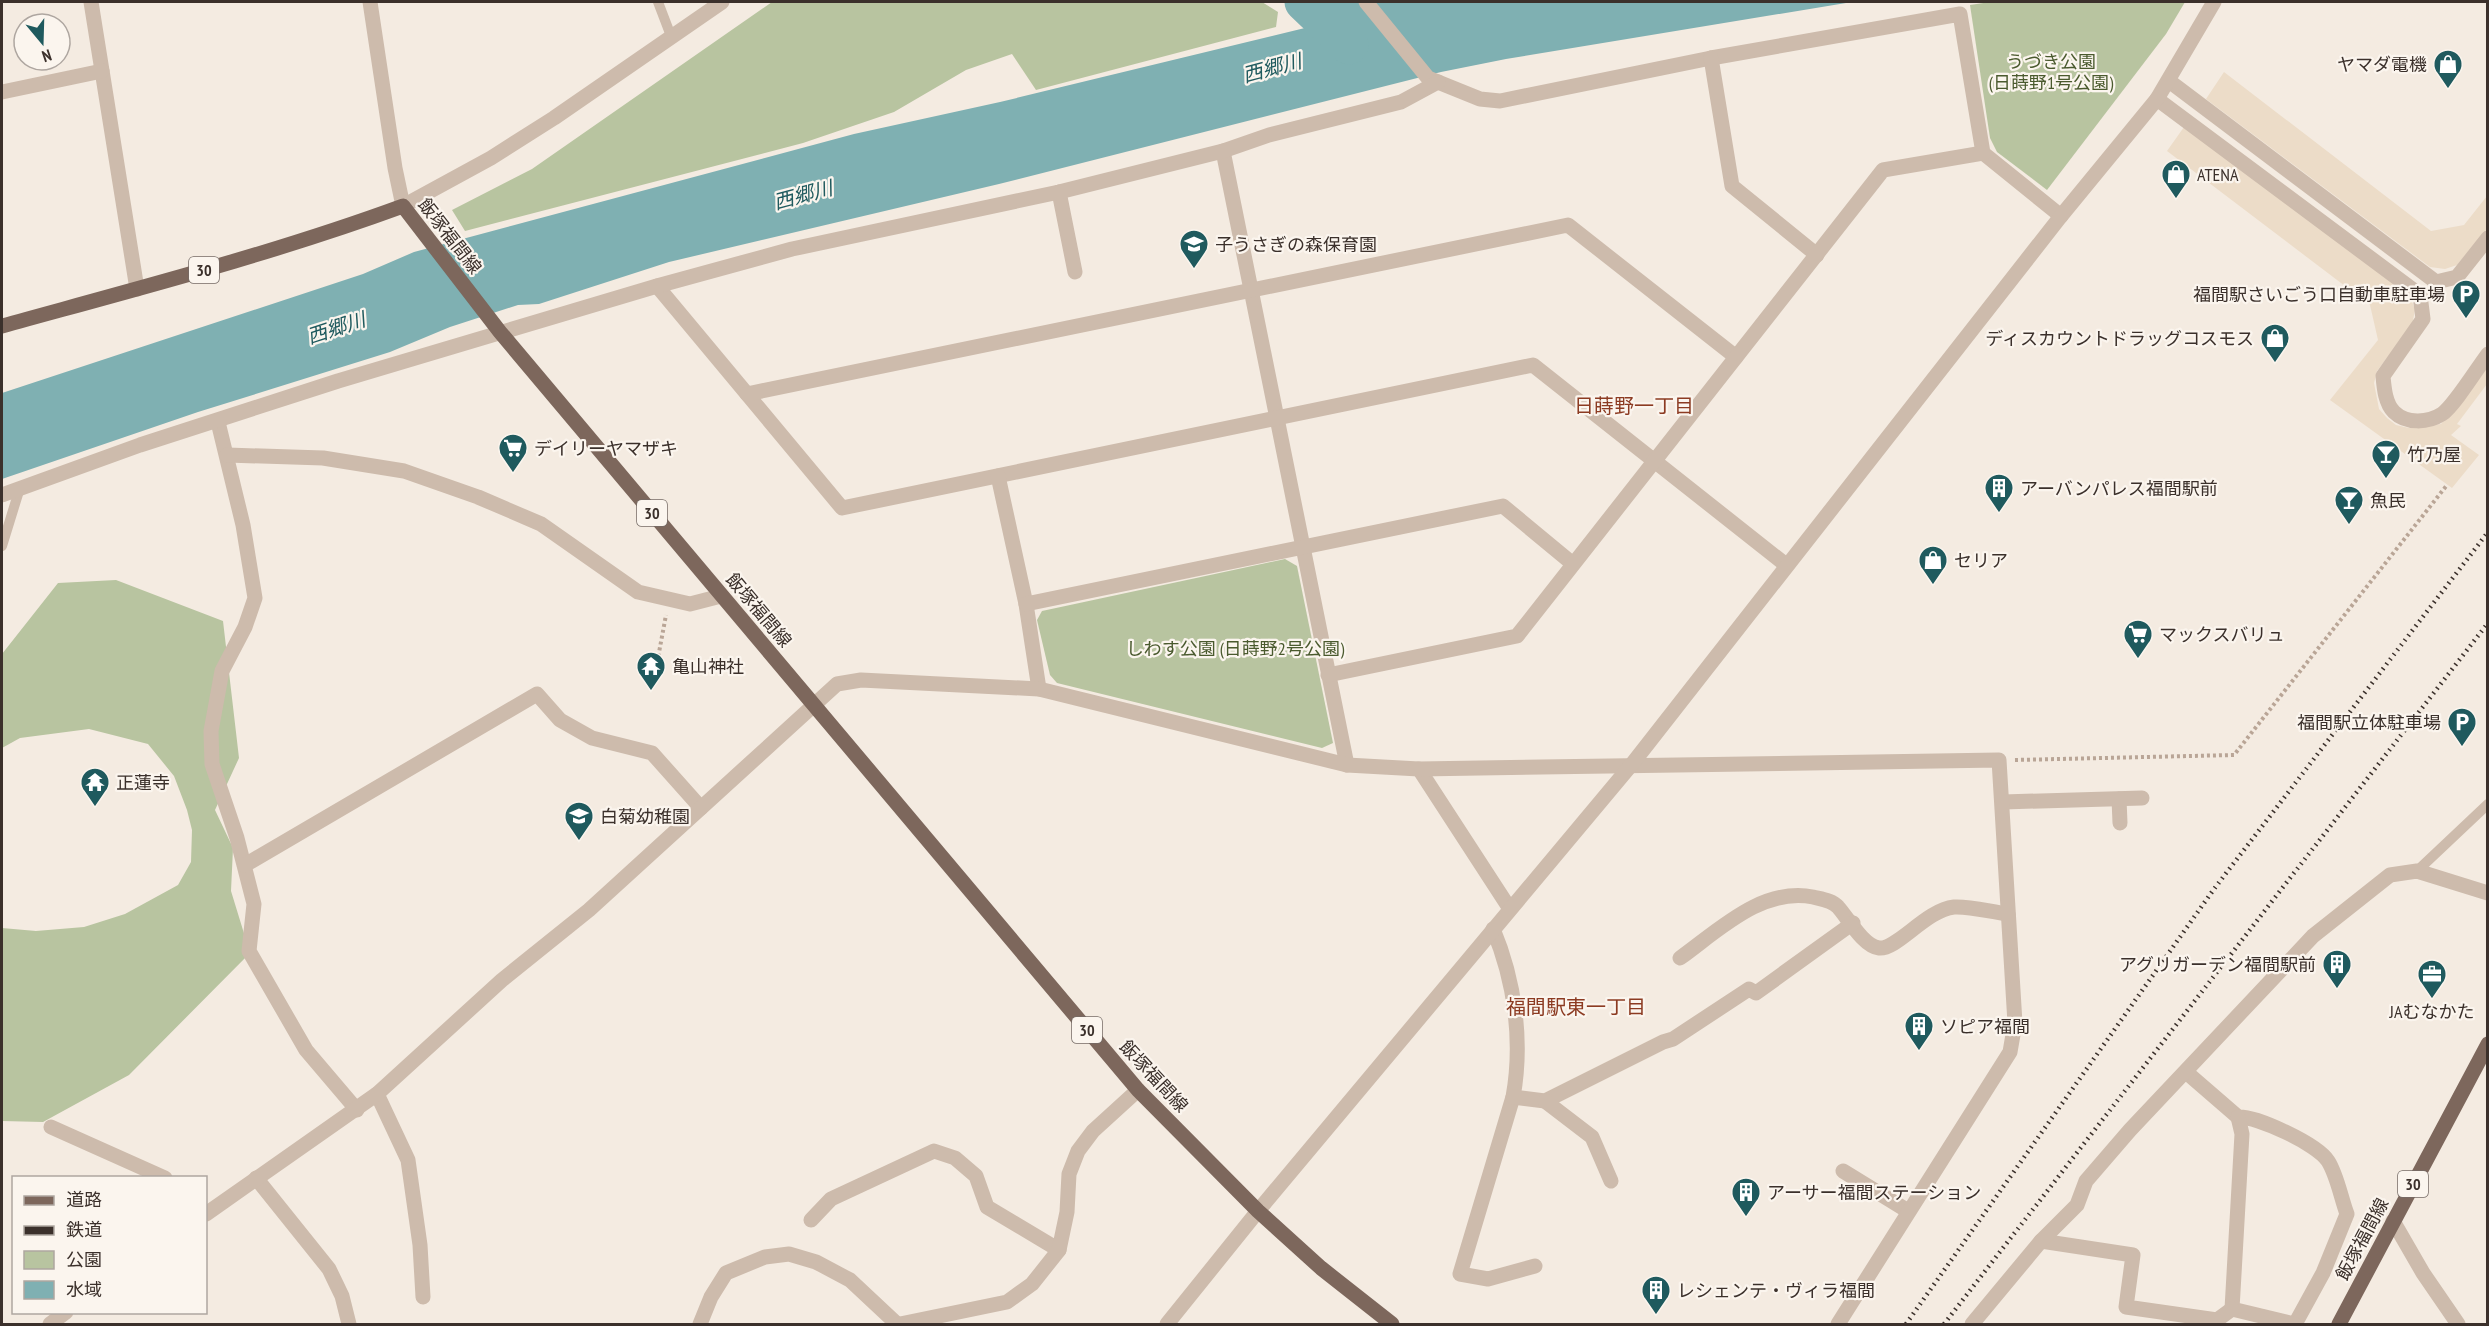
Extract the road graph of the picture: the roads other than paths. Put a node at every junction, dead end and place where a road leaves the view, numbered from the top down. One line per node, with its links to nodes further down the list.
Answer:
1 (91, 2): 9 (street)
2 (370, 2): 17 (street)
3 (658, 2): 7 (lane)
4 (722, 2): 7 (street)
5 (1366, 2): 10 (street)
6 (2214, 2): 11 (street)
7 (671, 36): 17 (street)
8 (1711, 58): 10 (street); 15 (street); 20 (street)
9 (102, 71): 12 (street); 23 (street)
10 (1433, 80): 14 (street)
11 (2169, 81): 13 (street); 19 (street)
12 (2, 93)
13 (2157, 99): 18 (street); 27 (street)
14 (1223, 151): 16 (street); 24 (street)
15 (1983, 153): 18 (street); 20 (street)
16 (1059, 192): 21 (street); 22 (street)
17 (403, 206): 23 (main road, 飯塚福間線 / 30); 26 (main road, 飯塚福間線 / 30)
18 (2061, 216): 40 (street)
19 (2487, 238)
20 (1817, 255): 28 (street)
21 (1075, 272)
22 (657, 286): 26 (street); 29 (street)
23 (137, 289): 25 (main road, 飯塚福間線 / 30)
24 (1251, 290): 28 (street); 29 (street); 30 (street)
25 (2, 326)
26 (500, 332): 31 (street); 41 (main road, 飯塚福間線 / 30)
27 (2487, 354)
28 (1736, 357): 33 (street)
29 (747, 394): 34 (street)
30 (1277, 419): 33 (street); 34 (street); 38 (street)
31 (218, 422): 32 (street); 35 (street)
32 (226, 455): 41 (street); 55 (street)
33 (1655, 461): 39 (street); 40 (street)
34 (998, 476): 42 (street)
35 (19, 491): 36 (street); 37 (lane)
36 (2, 495)
37 (2, 546)
38 (1302, 546): 39 (street); 42 (street); 43 (street)
39 (1573, 564): 43 (street)
40 (1786, 565): 46 (street)
41 (721, 596): 45 (main road, 飯塚福間線 / 30)
42 (1026, 604): 44 (street)
43 (1328, 675): 47 (street)
44 (1039, 689): 45 (street); 47 (street)
45 (813, 706): 53 (street); 65 (main road, 飯塚福間線 / 30)
46 (1632, 764): 48 (street); 51 (street); 58 (street)
47 (1347, 765): 48 (street)
48 (1419, 769): 58 (street)
49 (2120, 798): 50 (street); 51 (street); 54 (street)
50 (2142, 798)
51 (2003, 802): 59 (street)
52 (2487, 804): 56 (lane)
53 (701, 808): 55 (street); 66 (street)
54 (2120, 823)
55 (245, 865): 69 (street)
56 (2417, 871): 57 (street); 64 (street)
57 (2487, 893)
58 (1510, 909): 61 (street)
59 (2008, 914): 60 (street); 79 (street)
60 (1853, 924): 62 (street); 68 (street)
61 (1493, 929): 67 (street); 78 (street)
62 (1680, 958)
63 (2487, 1044): 82 (main road, 飯塚福間線 / 30)
64 (2186, 1072): 70 (street); 83 (street)
65 (1138, 1090): 78 (main road, 飯塚福間線 / 30); 84 (street)
66 (378, 1094): 69 (street); 86 (street)
67 (1513, 1097): 68 (street); 85 (street)
68 (1545, 1101): 75 (street)
69 (357, 1110): 74 (street)
70 (2238, 1117): 87 (street); 97 (street)
71 (51, 1127): 73 (street)
72 (1843, 1172): 79 (street)
73 (161, 1176)
74 (256, 1178): 77 (street); 91 (street)
75 (1611, 1181)
76 (207, 1196): 77 (street)
77 (222, 1203): 80 (street)
78 (1258, 1211): 94 (street); 95 (main road, 飯塚福間線 / 30)
79 (1908, 1211): 96 (street)
80 (207, 1213)
81 (811, 1220): 84 (street)
82 (2394, 1221): 98 (main road, 飯塚福間線 / 30); 99 (street)
83 (2041, 1241): 87 (street); 89 (street)
84 (1059, 1250): 93 (street)
85 (1535, 1266)
86 (423, 1297)
87 (2232, 1310): 97 (street)
88 (63, 1314): 90 (street)
89 (1976, 1323)
90 (50, 1324)
91 (349, 1324)
92 (700, 1324): 93 (street)
93 (899, 1324)
94 (1167, 1324)
95 (1392, 1324)
96 (1838, 1324)
97 (2294, 1324)
98 (2339, 1324)
99 (2458, 1324)

